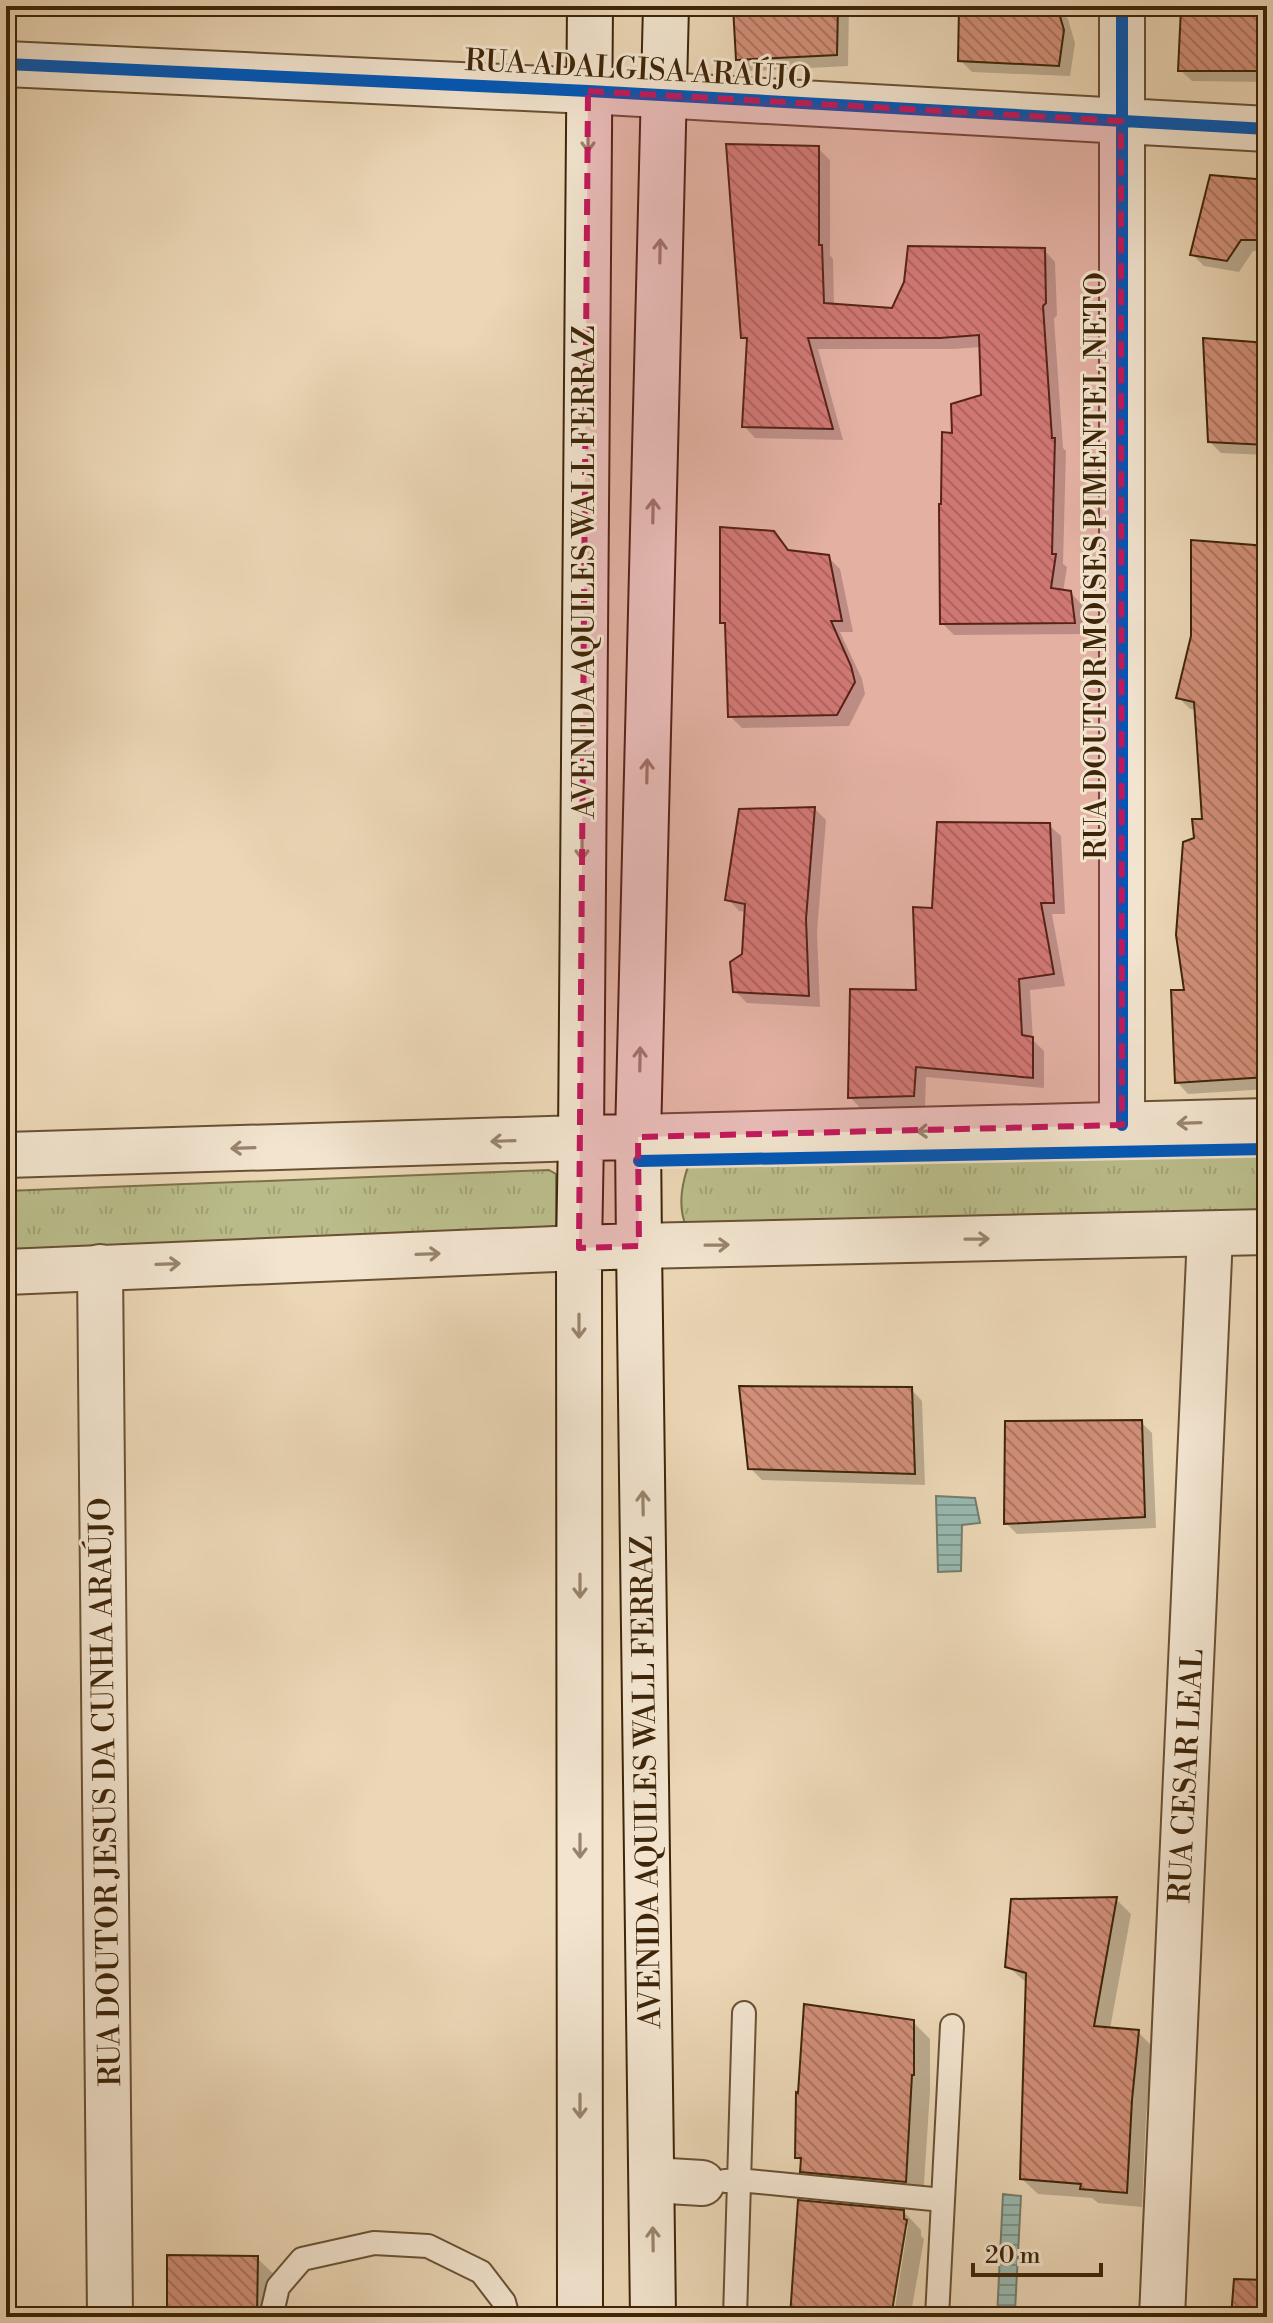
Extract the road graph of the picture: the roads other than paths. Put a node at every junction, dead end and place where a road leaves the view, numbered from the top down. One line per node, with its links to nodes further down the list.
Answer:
1 (590, 6): 5 (street, AVENIDA AQUILES WALL FERRAZ)
2 (666, 6): 6 (street, AVENIDA AQUILES WALL FERRAZ)
3 (1122, 6): 7 (street, RUA DOUTOR MOISES PIMENTEL NETO)
4 (6, 64): 5 (street, RUA ADALGISA ARAÚJO)
5 (588, 91): 6 (street, RUA ADALGISA ARAÚJO); 12 (street, AVENIDA AQUILES WALL FERRAZ, one-way to 12)
6 (663, 97): 7 (street, RUA ADALGISA ARAÚJO); 11 (street, AVENIDA AQUILES WALL FERRAZ, one-way to 6)
7 (1121, 121): 8 (street, RUA ADALGISA ARAÚJO); 10 (street, RUA DOUTOR MOISES PIMENTEL NETO)
8 (1267, 129)
9 (1267, 1121): 10 (street, one-way to 10)
10 (1122, 1125): 11 (street, one-way to 11)
11 (638, 1137): 12 (street); 16 (street, AVENIDA AQUILES WALL FERRAZ)
12 (581, 1138): 13 (street, one-way to 13); 17 (street, AVENIDA AQUILES WALL FERRAZ)
13 (6, 1155)
14 (1267, 1232): 15 (street)
15 (1210, 1235): 16 (street, one-way to 15); 32 (street, RUA CESAR LEAL)
16 (639, 1246): 17 (street); 22 (street, AVENIDA AQUILES WALL FERRAZ, one-way to 16)
17 (579, 1248): 18 (street, one-way to 17); 28 (street, AVENIDA AQUILES WALL FERRAZ, one-way to 28)
18 (100, 1267): 19 (street); 25 (street, RUA DOUTOR JESUS DA CUNHA ARAÚJO)
19 (6, 1272)
20 (744, 2013): 23 (lane)
21 (952, 2026): 24 (lane)
22 (652, 2180): 23 (street); 29 (street, AVENIDA AQUILES WALL FERRAZ, one-way to 22)
23 (720, 2181): 24 (lane); 30 (lane)
24 (943, 2200): 31 (lane)
25 (110, 2317)
26 (271, 2317): 27 (lane)
27 (508, 2317)
28 (580, 2317)
29 (653, 2317)
30 (735, 2317)
31 (937, 2317)
32 (1162, 2317)

